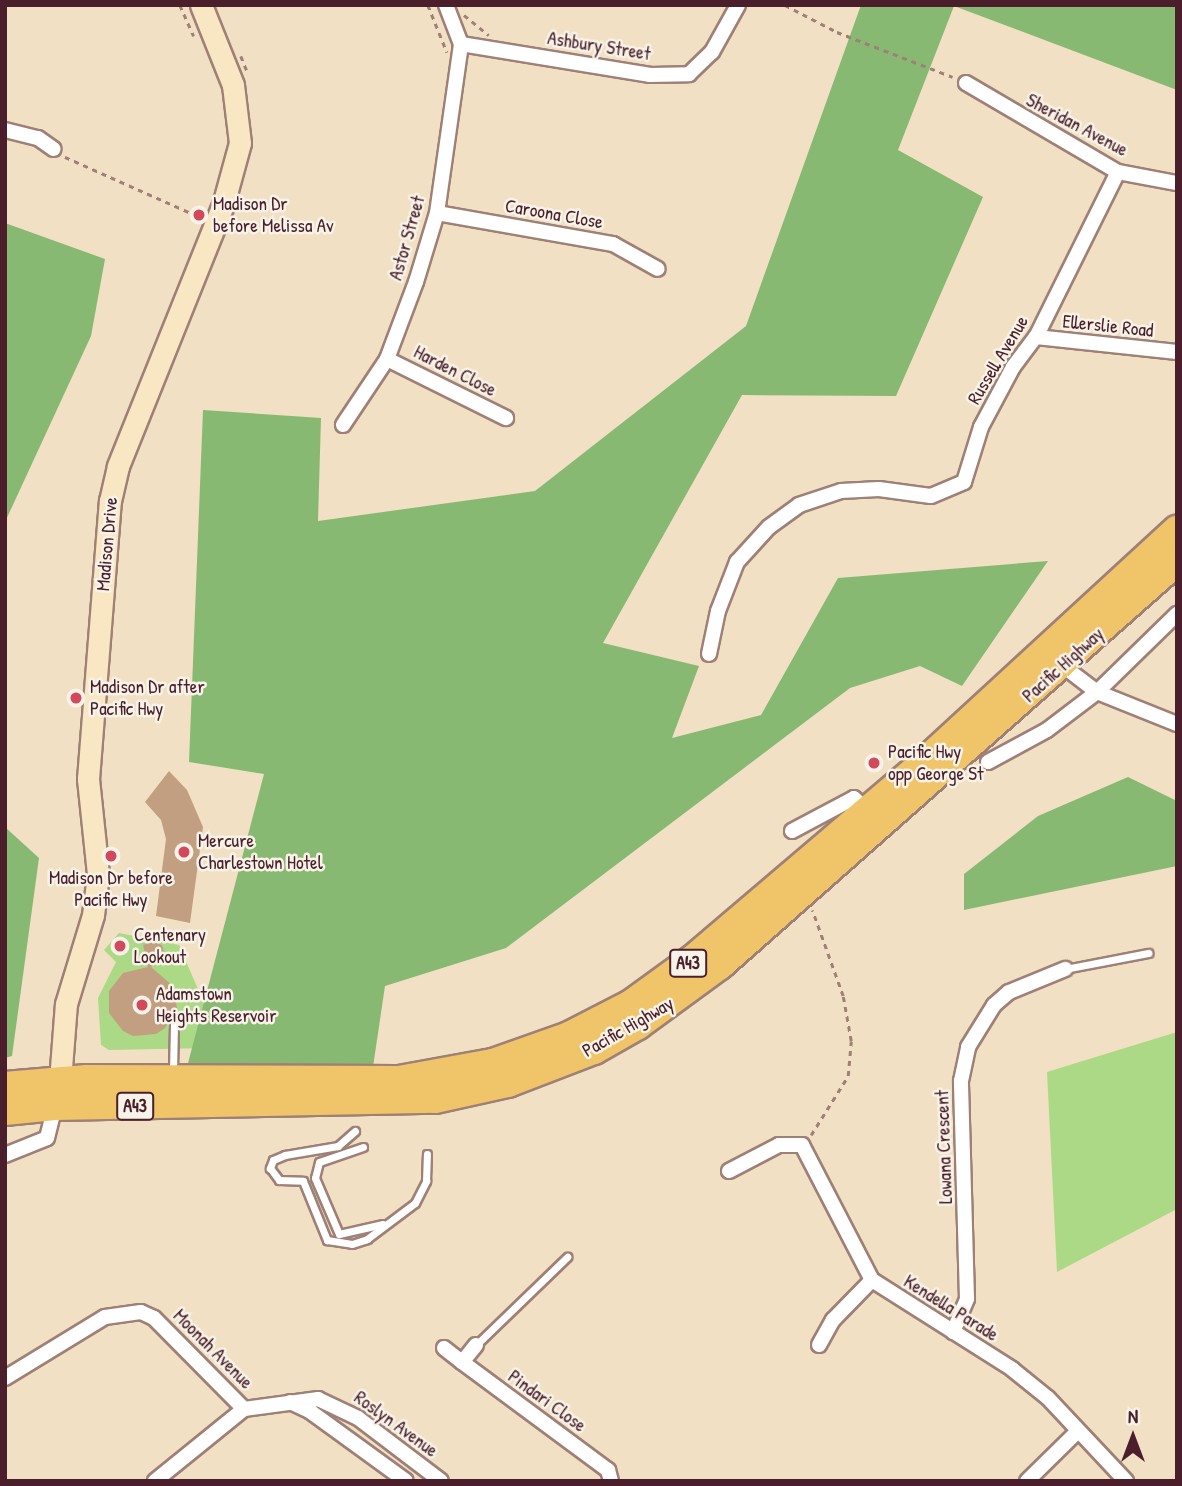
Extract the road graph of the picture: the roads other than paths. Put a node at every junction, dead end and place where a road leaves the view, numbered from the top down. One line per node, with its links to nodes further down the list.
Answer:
1 (201, 5): 32 (main road, Madison Drive)
2 (446, 5): 4 (street)
3 (738, 5): 4 (street, Ashbury Street)
4 (461, 44): 10 (street, Astor Street)
5 (966, 83): 8 (street, Sheridan Avenue)
6 (5, 130): 7 (street)
7 (54, 149)
8 (1118, 172): 9 (street, Sheridan Avenue); 12 (street, Russell Avenue)
9 (1177, 183)
10 (437, 214): 11 (street, Caroona Close); 14 (street, Astor Street)
11 (658, 269)
12 (1036, 337): 13 (street, Ellerslie Road); 20 (street, Russell Avenue)
13 (1177, 352)
14 (387, 359): 15 (street, Harden Close); 16 (street, Astor Street)
15 (506, 418)
16 (343, 425)
17 (1177, 530): 25 (highway, Pacific Highway / A43)
18 (1177, 561): 21 (highway, Pacific Highway / A43)
19 (1177, 614): 22 (street, Pacific Highway)
20 (709, 654)
21 (1063, 666): 22 (street); 32 (highway, Pacific Highway / A43)
22 (1097, 692): 23 (street); 24 (street, Pacific Highway)
23 (1177, 724)
24 (989, 762)
25 (867, 810): 26 (street); 30 (highway, Pacific Highway / A43)
26 (792, 831)
27 (1148, 953): 28 (lane)
28 (1065, 969): 42 (street, Lowana Crescent)
29 (174, 1024): 30 (lane)
30 (173, 1080): 32 (highway, Pacific Highway / A43)
31 (5, 1086): 32 (highway, Pacific Highway / A43)
32 (59, 1093): 33 (highway, Pacific Highway / A43); 37 (street)
33 (5, 1111)
34 (355, 1131): 39 (lane)
35 (363, 1147): 39 (lane)
36 (427, 1154): 39 (lane)
37 (5, 1155)
38 (729, 1171): 41 (street)
39 (388, 1223)
40 (567, 1257): 43 (lane)
41 (872, 1280): 42 (street, Kendella Parade); 44 (street)
42 (953, 1332): 50 (street, Kendella Parade)
43 (476, 1345): 46 (street)
44 (819, 1345)
45 (444, 1348): 46 (street, Pindari Close)
46 (462, 1362): 51 (street, Pindari Close)
47 (5, 1378): 49 (street, Moonah Avenue)
48 (286, 1400): 49 (street, Roslyn Avenue); 53 (street, Roslyn Avenue); 54 (street, Roslyn Avenue)
49 (244, 1409): 52 (street, Roslyn Avenue)
50 (1078, 1430): 55 (street); 56 (street, Kendella Parade)
51 (610, 1475)
52 (155, 1481)
53 (405, 1481)
54 (441, 1481)
55 (1027, 1481)
56 (1126, 1481)

